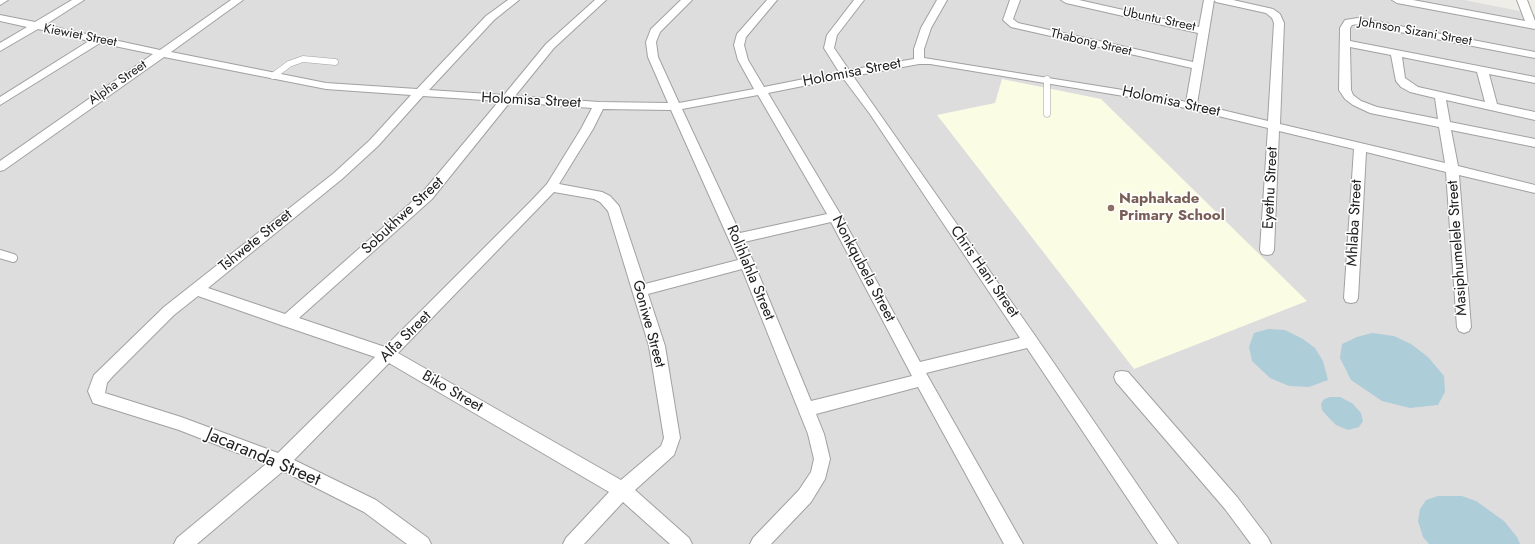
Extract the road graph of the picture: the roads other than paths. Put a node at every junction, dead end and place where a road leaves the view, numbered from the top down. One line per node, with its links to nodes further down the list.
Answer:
1 (3, 0): 16 (street)
2 (79, 0): 19 (street)
3 (238, 0): 25 (street, Alpha Street)
4 (514, 0): 36 (street, Tshwete Street)
5 (601, 0): 38 (street, Sobukhwe Street)
6 (687, 0): 42 (street, Rolihlahla Street)
7 (772, 0): 35 (street, Nonkqubela Street)
8 (858, 0): 31 (street, Chris Hani Street)
9 (942, 0): 27 (street)
10 (1015, 0): 29 (street, Thabong Street)
11 (1066, 0): 20 (street, Ubuntu Street)
12 (1209, 0): 20 (street)
13 (1219, 0): 47 (street)
14 (1397, 0): 18 (street)
15 (1522, 0): 18 (street)
16 (0, 2)
17 (0, 18): 19 (street, Kiewiet Street)
18 (1533, 26)
19 (36, 27): 21 (street, Kiewiet Street); 23 (street)
20 (1204, 31): 29 (street)
21 (99, 39): 25 (street, Kiewiet Street); 39 (street)
22 (1346, 43): 24 (street); 26 (street, Johnson Sizani Street); 46 (street, Johnson Sizani Street)
23 (0, 48)
24 (1396, 52): 30 (street); 37 (street)
25 (161, 53): 32 (street, Holomisa Street); 50 (street, Alpha Street)
26 (1535, 55)
27 (919, 61): 31 (street, Holomisa Street); 33 (street, Holomisa Street)
28 (335, 62): 32 (lane)
29 (1198, 66): 41 (street)
30 (1482, 69): 34 (street); 43 (street)
31 (847, 74): 35 (street, Holomisa Street); 65 (street, Chris Hani Street)
32 (273, 76): 36 (street, Holomisa Street)
33 (1047, 79): 41 (street, Holomisa Street); 44 (lane)
34 (1535, 80)
35 (761, 91): 42 (street, Holomisa Street); 54 (street, Nonkqubela Street)
36 (420, 94): 38 (street, Holomisa Street); 60 (street, Tshwete Street)
37 (1440, 96): 43 (street); 46 (street, Masiphumelele Street)
38 (506, 100): 40 (street, Holomisa Street); 63 (street, Sobukhwe Street)
39 (0, 102)
40 (599, 105): 42 (street, Holomisa Street); 52 (street, Alfa Street)
41 (1191, 106): 47 (street, Holomisa Street)
42 (675, 107): 55 (street, Rolihlahla Street)
43 (1492, 107): 45 (street)
44 (1047, 114)
45 (1535, 116)
46 (1446, 124): 48 (street, Johnson Sizani Street); 51 (street, Masiphumelele Street)
47 (1274, 126): 49 (street, Holomisa Street); 56 (street, Eyethu Street)
48 (1535, 143)
49 (1360, 148): 51 (street, Holomisa Street); 62 (street, Mhlaba Street)
50 (0, 167)
51 (1452, 169): 53 (street, Holomisa Street); 64 (street, Masiphumelele Street)
52 (551, 186): 61 (street, Goniwe Street); 66 (street, Alfa Street)
53 (1535, 189)
54 (835, 217): 55 (street); 67 (street, Nonkqubela Street)
55 (736, 239): 59 (street, Rolihlahla Street)
56 (1267, 250)
57 (0, 254): 58 (lane)
58 (13, 258)
59 (747, 263): 61 (street); 70 (street, Rolihlahla Street)
60 (195, 289): 63 (street, Biko Street); 69 (street, Tshwete Street)
61 (640, 290): 72 (street, Goniwe Street)
62 (1351, 298)
63 (286, 321): 66 (street, Biko Street)
64 (1464, 327)
65 (1032, 341): 67 (street); 79 (street, Chris Hani Street)
66 (389, 355): 71 (street, Alfa Street); 72 (street, Biko Street)
67 (919, 374): 70 (street); 78 (street, Nonkqubela Street)
68 (1122, 377): 80 (street)
69 (96, 391): 71 (street, Jacaranda Street)
70 (807, 409): 77 (street, Rolihlahla Street)
71 (282, 462): 73 (street, Alfa Street); 74 (street, Jacaranda Street)
72 (622, 490): 75 (street, Goniwe Street); 76 (street, Biko Street)
73 (183, 544)
74 (422, 544)
75 (572, 544)
76 (683, 544)
77 (759, 544)
78 (1014, 544)
79 (1169, 544)
80 (1262, 544)

